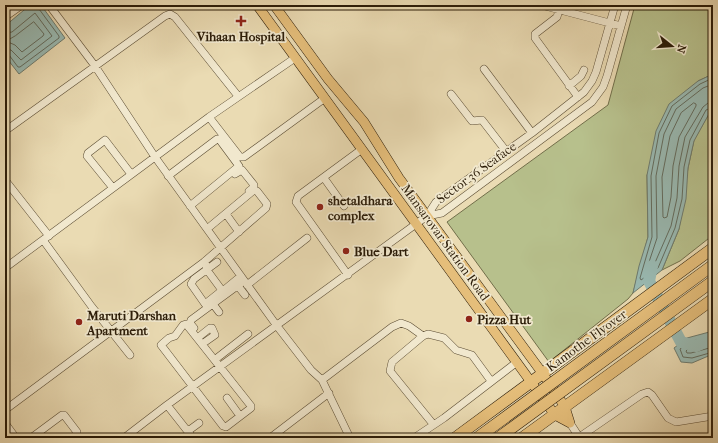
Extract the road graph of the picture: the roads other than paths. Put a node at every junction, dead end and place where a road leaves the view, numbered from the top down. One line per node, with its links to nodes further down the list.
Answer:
1 (22, 5): 9 (street)
2 (49, 5): 15 (street)
3 (257, 5): 13 (main road, Mansarovar Station Road)
4 (274, 5): 12 (main road, Mansarovar Station Road)
5 (543, 5): 8 (street)
6 (614, 5): 10 (street, Sector 36 Seaface)
7 (627, 5): 11 (street, Sector 36 Seaface)
8 (559, 10): 10 (street); 18 (street)
9 (5, 17)
10 (610, 23): 11 (street); 21 (street, Sector 36 Seaface)
11 (621, 26): 37 (street, Sector 36 Seaface)
12 (301, 41): 13 (street); 37 (main road, Mansarovar Station Road)
13 (289, 50): 14 (main road, Mansarovar Station Road)
14 (295, 58): 20 (street); 22 (main road, Mansarovar Station Road)
15 (95, 66): 20 (street); 24 (street); 28 (street)
16 (484, 69): 25 (street)
17 (584, 70): 18 (street)
18 (570, 86): 21 (street)
19 (451, 94): 27 (street)
20 (238, 96): 23 (street)
21 (578, 97): 25 (street, Sector 36 Seaface)
22 (325, 98): 23 (street); 26 (main road, Mansarovar Station Road)
23 (209, 117): 28 (street)
24 (5, 132)
25 (532, 133): 27 (street, Sector 36 Seaface)
26 (362, 150): 31 (street); 38 (main road, Mansarovar Station Road)
27 (506, 151): 37 (street, Sector 36 Seaface)
28 (155, 157): 29 (street); 30 (street)
29 (131, 174): 33 (street); 33 (street)
30 (168, 176): 35 (street); 35 (street)
31 (324, 178): 34 (street); 51 (street)
32 (5, 180): 41 (street)
33 (113, 188): 41 (street)
34 (344, 206)
35 (191, 207): 39 (street); 39 (street)
36 (226, 214): 39 (street); 40 (street); 40 (street)
37 (427, 216): 38 (street); 72 (main road, Mansarovar Station Road)
38 (416, 224): 51 (street); 70 (main road, Mansarovar Station Road)
39 (206, 228): 44 (street)
40 (239, 232): 44 (street)
41 (49, 236): 43 (street)
42 (307, 238): 52 (street)
43 (43, 240): 49 (street); 61 (street)
44 (220, 248): 47 (street); 52 (street)
45 (713, 248): 72 (highway)
46 (217, 262): 50 (street)
47 (202, 263): 50 (street); 61 (street)
48 (713, 265): 100 (highway, Kamothe Flyover, bridge)
49 (5, 268)
50 (207, 270): 52 (street); 55 (street)
51 (348, 275): 60 (street)
52 (244, 281): 54 (street); 60 (street)
53 (713, 281): 101 (highway, Kamothe Flyover, bridge)
54 (238, 286): 56 (street); 58 (street)
55 (220, 292)
56 (245, 295)
57 (713, 299): 80 (highway)
58 (213, 304): 59 (street); 63 (street)
59 (219, 312)
60 (277, 326): 67 (street); 73 (street)
61 (112, 330): 68 (street); 81 (street)
62 (248, 334): 65 (street)
63 (200, 336): 66 (street); 66 (street)
64 (424, 336): 73 (street); 74 (street); 87 (street)
65 (238, 337): 67 (street); 69 (street)
66 (205, 342): 69 (street)
67 (246, 348): 71 (street)
68 (130, 355)
69 (217, 358): 71 (street)
70 (517, 362): 74 (street); 75 (main road, Mansarovar Station Road)
71 (221, 366): 76 (street); 76 (street); 83 (street)
72 (543, 374): 75 (highway); 80 (main road, Mansarovar Station Road)
73 (322, 380): 77 (street)
74 (491, 381): 87 (street)
75 (532, 382): 82 (main road, Mansarovar Station Road); 99 (highway)
76 (193, 386): 79 (street); 83 (street)
77 (328, 393): 90 (street); 97 (street)
78 (227, 398): 83 (street)
79 (167, 405): 89 (street); 94 (street)
80 (565, 407): 82 (highway); 88 (main road, Mansarovar Station Road)
81 (5, 410)
82 (555, 415): 88 (main road, Mansarovar Station Road); 102 (highway)
83 (240, 416)
84 (713, 416): 103 (street)
85 (5, 423): 91 (street)
86 (199, 423): 89 (street)
87 (433, 424): 98 (street)
88 (570, 424): 103 (street)
89 (188, 431): 95 (street)
90 (278, 435): 96 (street)
91 (16, 438)
92 (31, 438): 93 (street)
93 (71, 438)
94 (124, 438)
95 (193, 438)
96 (270, 438)
97 (350, 438)
98 (414, 438)
99 (455, 438)
100 (476, 438)
101 (498, 438)
102 (522, 438)
103 (579, 438)

